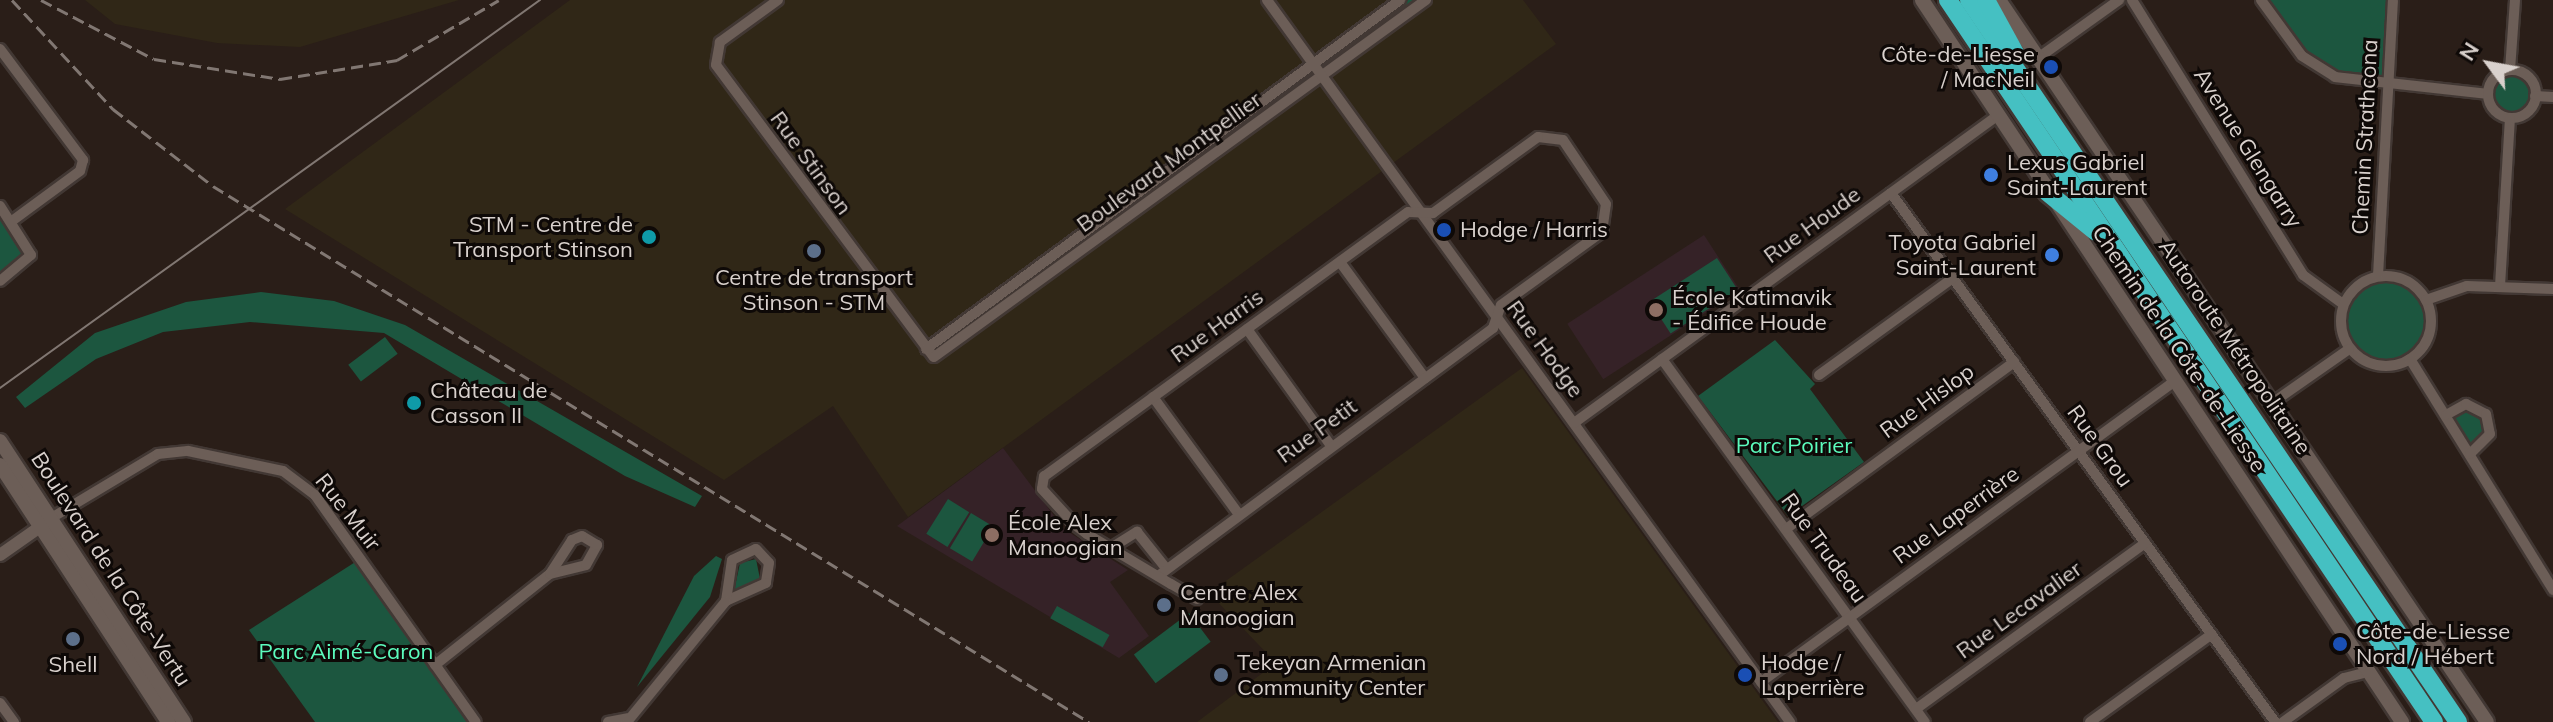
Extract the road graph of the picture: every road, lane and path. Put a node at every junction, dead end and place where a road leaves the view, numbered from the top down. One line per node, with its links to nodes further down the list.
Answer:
1 (778, 0): 43 (street, Rue Stinson)
2 (1267, 0): 17 (street, Rue Hodge)
3 (1400, 0): 17 (street, Boulevard Montpellier)
4 (1426, 0): 19 (street, Boulevard Montpellier)
5 (1922, 0): 25 (main road, Chemin de la Côte-de-Liesse)
6 (1948, 0): 32 (highway, Autoroute Métropolitaine)
7 (1969, 0): 21 (highway, Autoroute Métropolitaine)
8 (1986, 0): 21 (highway)
9 (1999, 0): 16 (main road, Chemin de la Côte-de-Liesse)
10 (2119, 0): 16 (street)
11 (2132, 0): 40 (street, Avenue Glengarry)
12 (2261, 0): 20 (street)
13 (2393, 0): 20 (street, Chemin Strathcona)
14 (2515, 0): 18 (street)
15 (0, 49): 31 (street)
16 (2038, 58): 53 (main road, Chemin de la Côte-de-Liesse)
17 (1314, 64): 19 (street, Rue Hodge); 43 (street, Boulevard Montpellier)
18 (2510, 70): 22 (street); 23 (street)
19 (1322, 75): 30 (street, Rue Hodge); 45 (street, Boulevard Montpellier)
20 (2388, 88): 22 (street); 34 (street, Chemin Strathcona)
21 (2033, 92): 92 (highway, Autoroute Métropolitaine)
22 (2488, 94): 26 (street)
23 (2535, 96): 24 (street); 26 (street)
24 (2553, 97)
25 (1997, 116): 27 (main road, Chemin de la Côte-de-Liesse); 28 (street, Rue Houde)
26 (2510, 118): 37 (street)
27 (2047, 192): 32 (highway); 51 (main road, Chemin de la Côte-de-Liesse)
28 (1891, 193): 35 (street, Rue Grou); 46 (street, Rue Houde)
29 (0, 206): 31 (street)
30 (1421, 212): 33 (street, Rue Harris); 41 (street, Rue Hodge); 41 (street, Rue Harris)
31 (12, 221): 36 (street)
32 (2122, 256): 91 (highway, Autoroute Métropolitaine)
33 (1340, 262): 42 (street, Rue Harris); 50 (street)
34 (2378, 276): 39 (street); 40 (street)
35 (1953, 278): 48 (street, Rue Grou); 49 (street)
36 (0, 281)
37 (2500, 286): 38 (street); 39 (street)
38 (2553, 289)
39 (2426, 300): 47 (street)
40 (2343, 304): 44 (street)
41 (1497, 317): 50 (street, Rue Petit); 55 (street, Rue Hodge)
42 (1247, 329): 52 (street, Rue Harris); 57 (street)
43 (926, 349): 45 (street, Rue Stinson)
44 (2349, 349): 47 (street); 53 (street)
45 (936, 357)
46 (1662, 359): 55 (street, Rue Houde); 63 (street, Rue Trudeau)
47 (2410, 359): 54 (street)
48 (2014, 362): 58 (street, Rue Grou); 63 (street, Rue Hislop)
49 (1819, 375)
50 (1425, 378): 57 (street, Rue Petit)
51 (2175, 381): 58 (street, Rue Laperrière); 75 (main road, Chemin de la Côte-de-Liesse)
52 (1153, 397): 61 (street); 65 (street, Rue Harris)
53 (2272, 403): 93 (main road, Chemin de la Côte-de-Liesse)
54 (2446, 415): 59 (street); 59 (street)
55 (1574, 423): 76 (street, Rue Hodge)
56 (0, 441): 62 (main road, Boulevard de la Côte-Vertu)
57 (1331, 446): 61 (street, Rue Petit)
58 (2079, 451): 64 (street, Rue Grou); 72 (street, Rue Laperrière)
59 (2470, 454): 69 (street)
60 (0, 465): 62 (main road, Boulevard de la Côte-Vertu)
61 (1238, 513): 67 (street, Rue Petit)
62 (47, 522): 66 (street, Rue Muir); 74 (street, Rue Muir); 81 (main road, Boulevard de la Côte-Vertu); 82 (main road, Boulevard de la Côte-Vertu)
63 (1786, 529): 72 (street, Rue Trudeau)
64 (2145, 543): 73 (street, Rue Grou); 78 (street, Rue Lecavalier)
65 (1111, 548): 67 (street); 67 (street)
66 (0, 555)
67 (1161, 571): 70 (street)
68 (550, 574): 68 (street); 74 (street)
69 (2553, 590)
70 (1197, 599)
71 (726, 601): 71 (street); 79 (street)
72 (1849, 617): 76 (street, Rue Laperrière); 78 (street, Rue Trudeau)
73 (2212, 634): 87 (street); 88 (street, Rue Grou)
74 (435, 665): 83 (street, Rue Muir)
75 (2368, 672): 89 (street); 90 (main road, Chemin de la Côte-de-Liesse)
76 (1761, 682): 85 (street, Rue Hodge)
77 (0, 703): 80 (street)
78 (1916, 709): 86 (street, Rue Trudeau)
79 (628, 720): 84 (street)
80 (14, 722)
81 (168, 722)
82 (184, 722)
83 (476, 722)
84 (608, 722)
85 (1790, 722)
86 (1925, 722)
87 (2090, 722)
88 (2275, 722)
89 (2283, 722)
90 (2402, 722)
91 (2434, 722)
92 (2458, 722)
93 (2487, 722)

